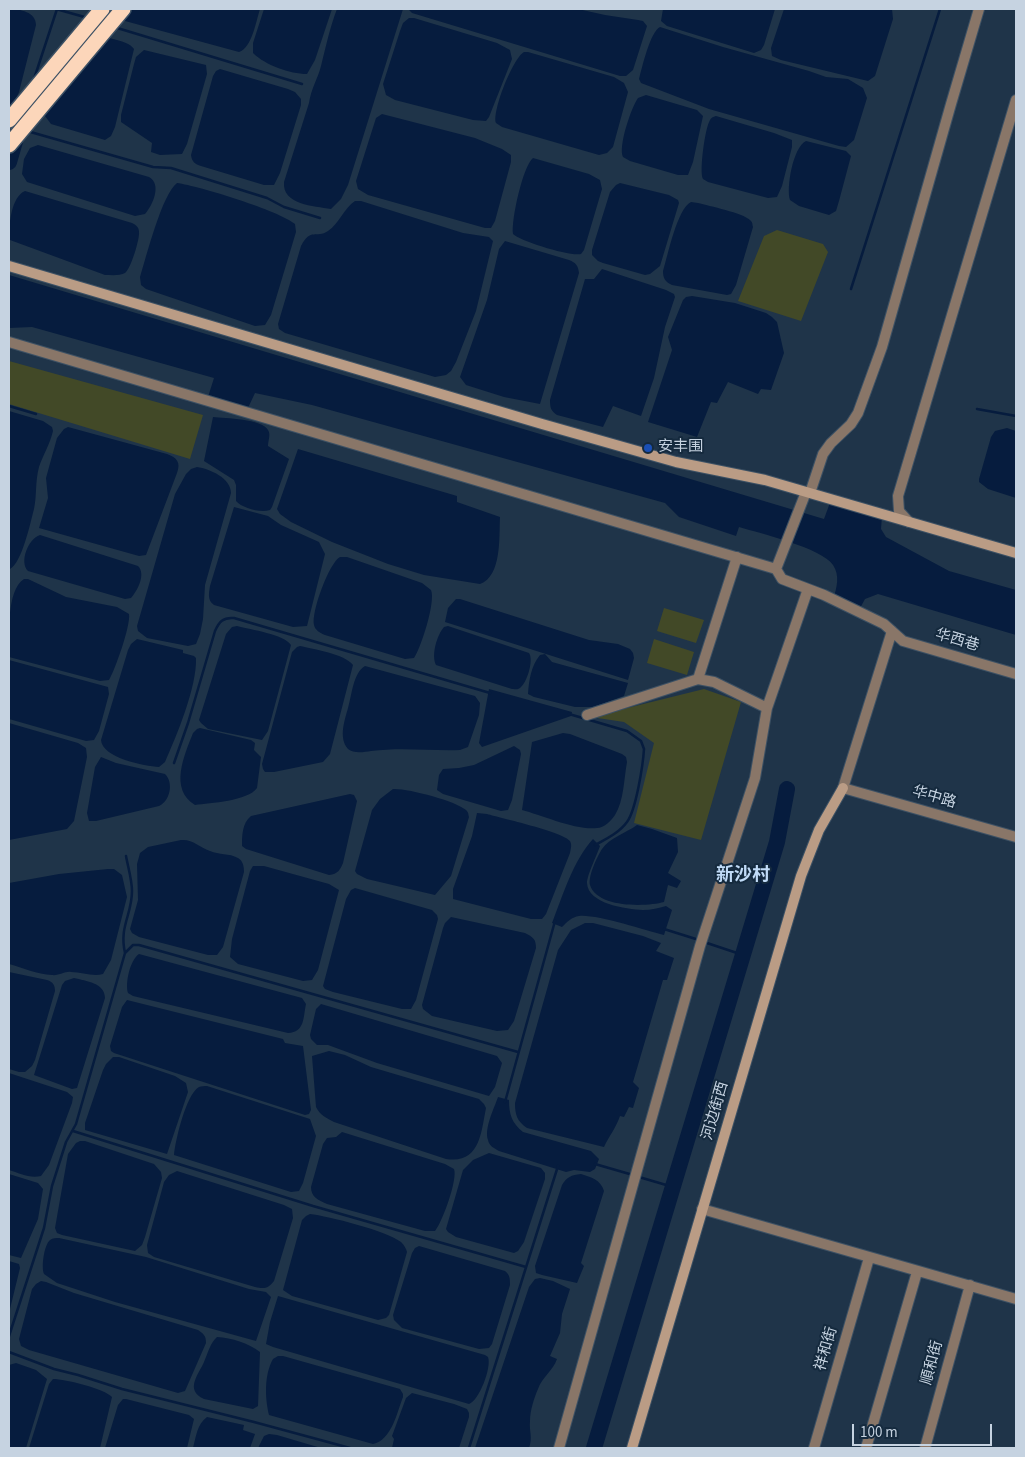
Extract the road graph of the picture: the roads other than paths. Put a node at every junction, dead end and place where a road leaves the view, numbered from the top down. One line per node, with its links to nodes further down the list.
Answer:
1 (102, 9): 5 (highway)
2 (123, 9): 6 (highway)
3 (979, 9): 9 (street)
4 (1016, 100): 10 (street)
5 (9, 120)
6 (9, 145)
7 (9, 266): 9 (street)
8 (9, 342): 12 (street)
9 (808, 493): 10 (street); 13 (street)
10 (909, 522): 11 (street)
11 (1016, 553)
12 (736, 557): 13 (street); 17 (street)
13 (776, 569): 14 (street, 华西巷)
14 (808, 589): 15 (street, 华西巷); 18 (street)
15 (892, 631): 16 (street, 华西巷); 20 (street)
16 (1016, 674)
17 (698, 679): 18 (street); 19 (street)
18 (767, 708): 27 (street)
19 (587, 715)
20 (843, 788): 21 (street, 华中路); 22 (street, 河边街西)
21 (1016, 837)
22 (702, 1209): 23 (street); 28 (street, 河边街西)
23 (869, 1258): 24 (street); 29 (street, 祥和街)
24 (918, 1272): 25 (street); 30 (street)
25 (970, 1285): 26 (street); 31 (street, 順和街)
26 (1016, 1299)
27 (559, 1448)
28 (632, 1448)
29 (814, 1448)
30 (866, 1448)
31 (925, 1448)

